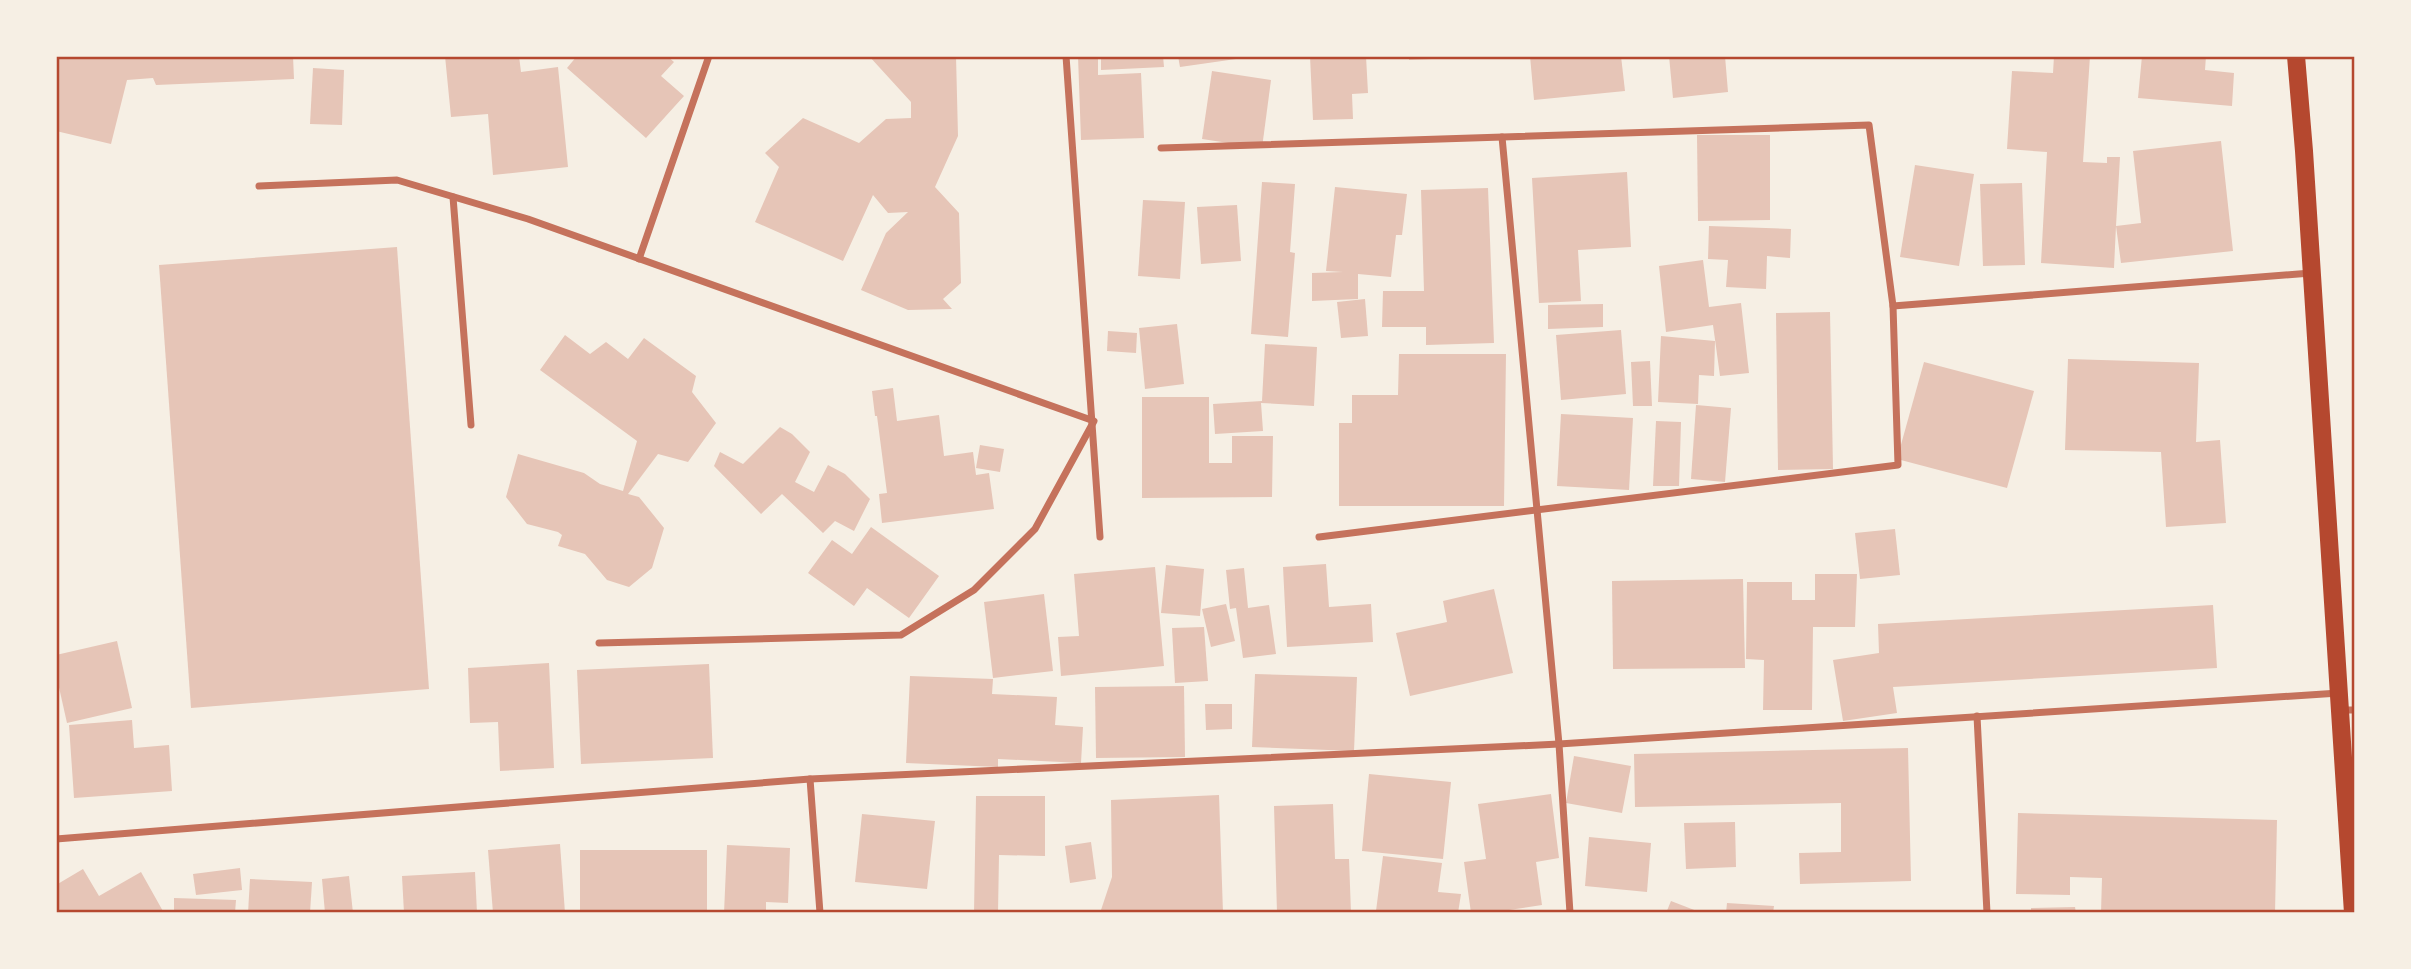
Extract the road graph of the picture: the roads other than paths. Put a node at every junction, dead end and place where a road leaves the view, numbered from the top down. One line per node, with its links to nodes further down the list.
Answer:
1 (709, 56): 8 (street)
2 (1066, 56): 11 (street)
3 (2296, 56): 9 (main road)
4 (1502, 137): 5 (street); 10 (street); 13 (street)
5 (1161, 148)
6 (259, 186): 7 (street)
7 (453, 197): 8 (street); 12 (street)
8 (639, 259): 11 (street)
9 (2312, 273): 10 (street); 17 (main road)
10 (1893, 306): 13 (street)
11 (1094, 421): 14 (street); 16 (street)
12 (471, 425)
13 (1536, 510): 15 (street); 19 (street)
14 (1100, 537)
15 (1319, 537)
16 (599, 642)
17 (2345, 704): 18 (street); 20 (main road)
18 (1977, 716): 19 (street); 25 (street)
19 (1559, 744): 21 (street); 24 (street)
20 (2350, 778): 26 (main road)
21 (810, 779): 22 (street); 23 (street)
22 (56, 839)
23 (820, 913)
24 (1570, 913)
25 (1987, 913)
26 (2353, 913)

